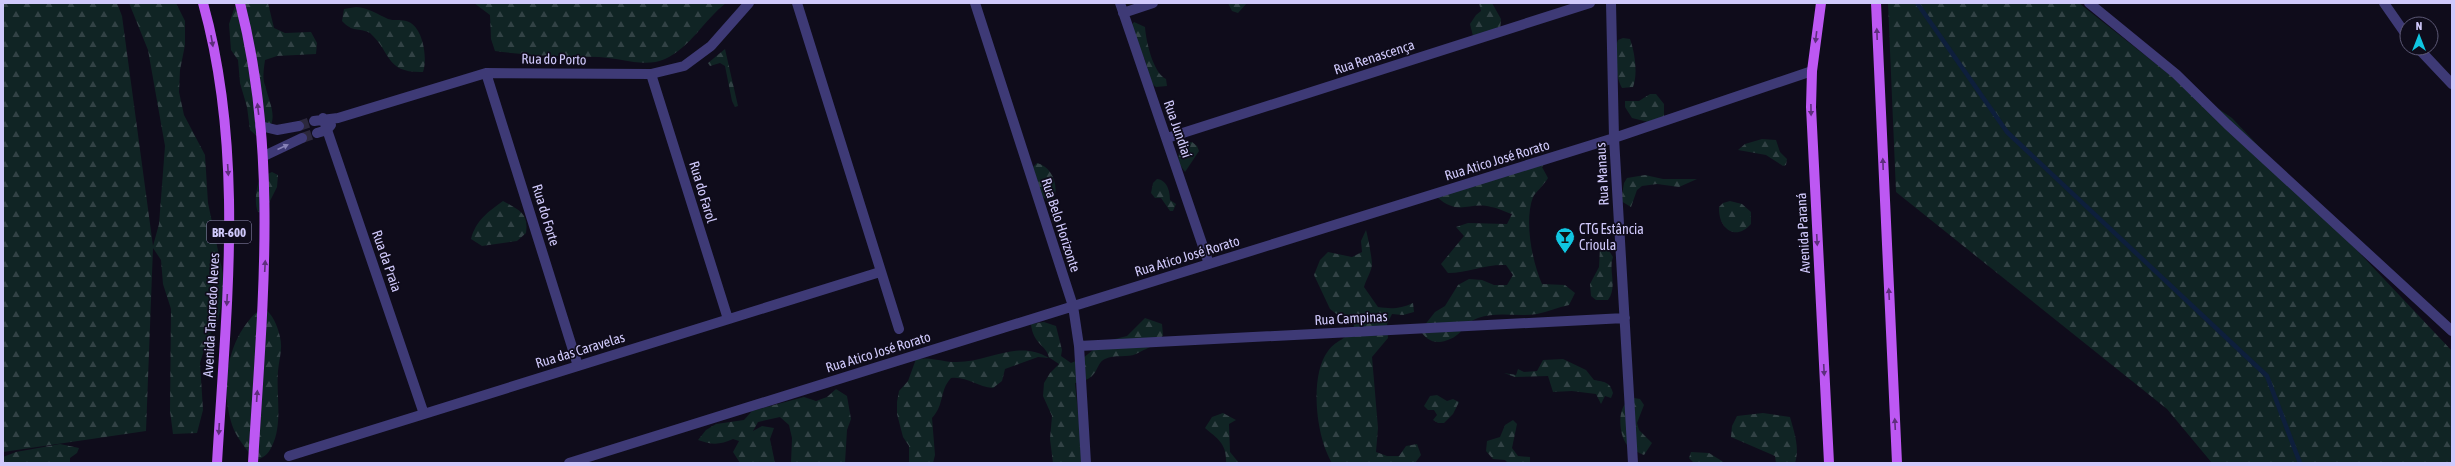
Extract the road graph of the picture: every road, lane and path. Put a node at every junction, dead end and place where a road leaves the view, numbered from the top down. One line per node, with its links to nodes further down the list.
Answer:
1 (202, 3): 41 (main road, Avenida Tancredo Neves / BR-600, one-way to 41)
2 (240, 3): 22 (main road, BR-600, one-way to 2)
3 (749, 3): 18 (street, Rua do Porto)
4 (797, 3): 31 (street)
5 (975, 3): 32 (street, Rua Belo Horizonte)
6 (1153, 3): 13 (street)
7 (1590, 3): 27 (street, Rua Renascença)
8 (1611, 3): 28 (street, Rua Manaus)
9 (1821, 3): 16 (main road, Avenida Paraná, one-way to 16)
10 (1876, 3): 47 (main road, one-way to 10)
11 (2088, 3): 36 (street)
12 (2384, 3): 14 (street)
13 (1121, 8): 27 (street, Rua Jundiaí)
14 (2399, 25)
15 (2426, 56): 19 (street)
16 (1812, 71): 28 (street, Rua Atico José Rorato); 46 (main road, Avenida Paraná, one-way to 46)
17 (486, 73): 18 (street, Rua do Porto); 20 (street, Rua do Porto); 38 (street, Rua do Forte)
18 (652, 74): 34 (street, Rua do Farol)
19 (2452, 84)
20 (338, 118): 21 (street, Rua do Porto); 24 (street)
21 (318, 120): 24 (street, Rua da Praia)
22 (260, 126): 23 (street); 29 (main road, BR-600)
23 (299, 126)
24 (327, 130): 25 (street); 39 (street, Rua da Praia)
25 (317, 133)
26 (302, 138): 29 (street, one-way to 26)
27 (1167, 138): 30 (street, Rua Jundiaí)
28 (1614, 138): 30 (street, Rua Atico José Rorato); 33 (street, Rua Manaus)
29 (264, 156): 42 (main road, BR-600, one-way to 29)
30 (1209, 264): 32 (street, Rua Atico José Rorato)
31 (880, 272): 34 (street, Rua das Caravelas); 35 (street)
32 (1073, 306): 37 (street, Rua Belo Horizonte); 43 (street, Rua Atico José Rorato)
33 (1625, 318): 37 (street, Rua Campinas); 45 (street, Rua Manaus)
34 (728, 319): 38 (street, Rua das Caravelas)
35 (899, 328)
36 (2452, 331)
37 (1079, 346): 44 (street, Rua Belo Horizonte)
38 (578, 366): 39 (street, Rua das Caravelas)
39 (424, 414): 40 (street, Rua das Caravelas)
40 (289, 456)
41 (217, 463)
42 (253, 463)
43 (569, 463)
44 (1086, 463)
45 (1632, 463)
46 (1829, 463)
47 (1897, 463)

